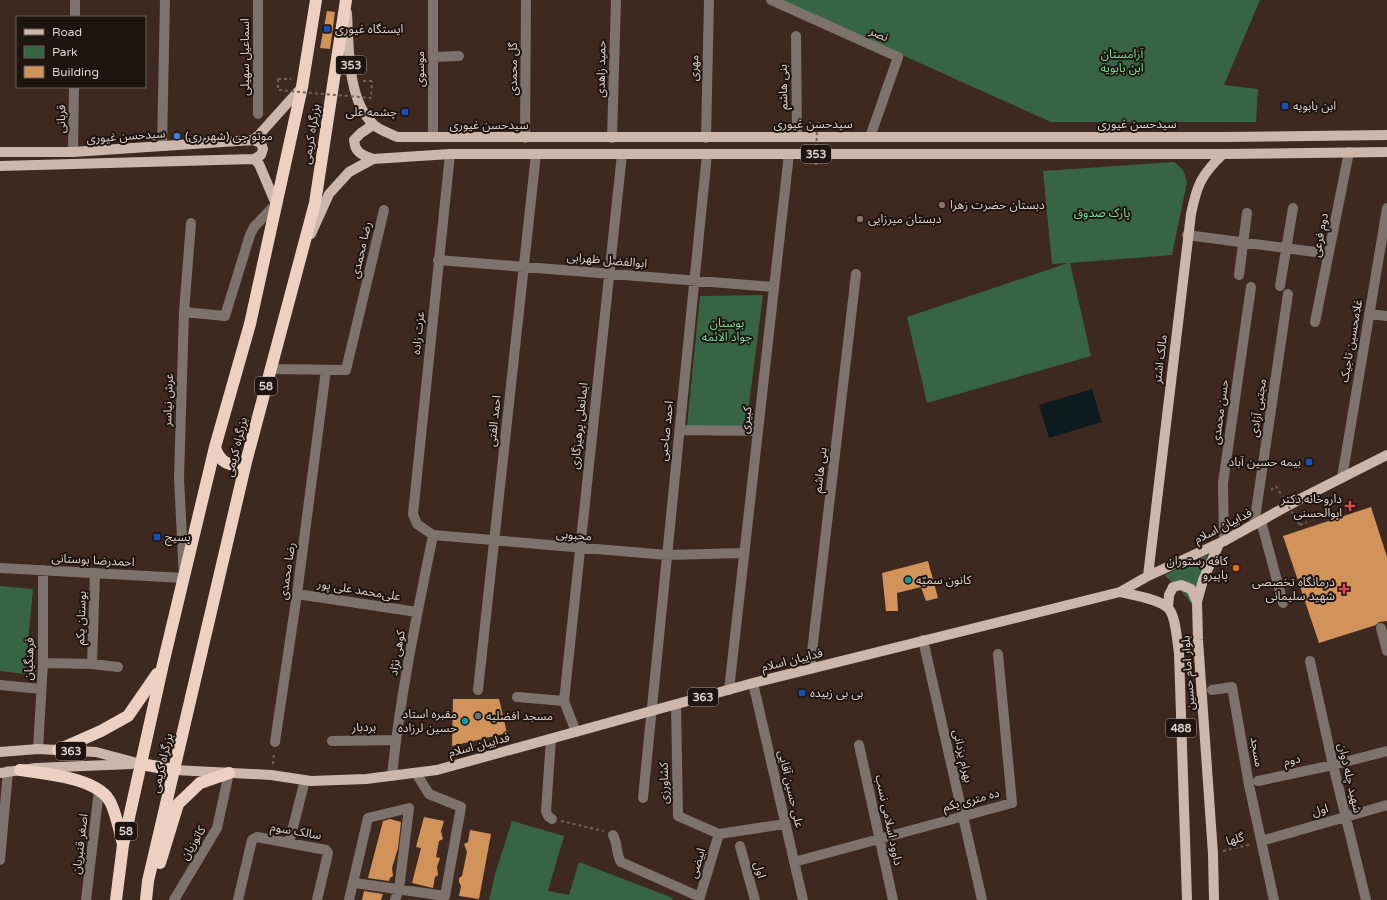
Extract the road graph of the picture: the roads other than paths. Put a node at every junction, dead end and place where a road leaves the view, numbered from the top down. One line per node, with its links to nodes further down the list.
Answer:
1 (75, 0): 11 (street)
2 (165, 0): 27 (street)
3 (258, 0): 17 (street, اسماعیل سهیلی)
4 (316, 0): 15 (highway, بزرگراه کریمی / 58)
5 (346, 0): 18 (main road, سیدحسن غیوری / 353); 51 (highway, بزرگراه کریمی / 58)
6 (433, 0): 14 (street, موسوی)
7 (526, 0): 23 (street, گل محمدی)
8 (616, 0): 24 (street, حمید زاهدی)
9 (709, 0): 25 (street, مهری)
10 (771, 0): 22 (street, نصر)
11 (75, 16)
12 (796, 36): 21 (street, بنی هاشم)
13 (459, 56): 14 (street)
14 (433, 57): 20 (street, موسوی)
15 (302, 87): 26 (main road); 41 (highway, بزرگراه کریمی / 58)
16 (74, 88): 29 (street, قربانی)
17 (258, 114)
18 (373, 125): 20 (main road, سیدحسن غیوری / 353); 39 (main road)
19 (1387, 135): 22 (main road, سیدحسن غیوری / 353)
20 (433, 137): 23 (main road, سیدحسن غیوری / 353)
21 (797, 137): 22 (main road, سیدحسن غیوری / 353); 25 (main road, سیدحسن غیوری / 353)
22 (870, 137)
23 (525, 138): 24 (main road, سیدحسن غیوری / 353)
24 (612, 138): 25 (main road, سیدحسن غیوری / 353)
25 (706, 138)
26 (252, 140): 27 (main road, سیدحسن غیوری); 38 (main road)
27 (162, 146): 29 (main road, سیدحسن غیوری)
28 (0, 152): 29 (main road, سیدحسن غیوری)
29 (73, 152)
30 (1349, 152): 31 (main road, 353); 37 (main road, 353); 65 (street, دوم فرعی)
31 (1387, 152)
32 (450, 154): 33 (main road, 353); 39 (main road, 353); 52 (street, عزت زاده)
33 (536, 154): 34 (main road, 353); 53 (street, احمد الفتی)
34 (622, 154): 35 (main road, 353); 54 (street, ایمانعلی پرهیزگاری)
35 (707, 154): 36 (main road, 353); 57 (street, احمد صاحبی)
36 (789, 154): 37 (main road, 353); 59 (street, کبیری)
37 (1223, 154): 47 (main road, مالک اشتر)
38 (254, 159): 40 (main road, سیدحسن غیوری); 41 (main road)
39 (372, 159): 51 (main road, 353)
40 (0, 166)
41 (276, 204): 62 (street); 70 (highway, بزرگراه کریمی / 58)
42 (1293, 208): 49 (street)
43 (1387, 208): 63 (street, غلامحسین تاجیک)
44 (384, 210): 67 (street, رضا محمدی)
45 (1247, 213): 48 (street)
46 (191, 223): 62 (street, عرش نیاسر)
47 (1187, 235): 48 (street); 84 (main road, مالک اشتر)
48 (1243, 243): 49 (street); 56 (street)
49 (1286, 249): 50 (street); 58 (street)
50 (1314, 252)
51 (300, 258): 66 (highway, بزرگراه کریمی / 58)
52 (438, 260): 53 (street, ابوالفضل ظهرابی); 75 (street, عزت زاده)
53 (524, 267): 54 (street, ابوالفضل ظهرابی); 76 (street, احمد الفتی)
54 (608, 274): 57 (street, ابوالفضل ظهرابی); 78 (street, ایمانعلی پرهیزگاری)
55 (856, 274): 101 (street, بنی هاشم)
56 (1239, 275)
57 (694, 280): 59 (street, ابوالفضل ظهرابی); 68 (street, احمد صاحبی)
58 (1280, 286)
59 (774, 287): 69 (street, کبیری)
60 (1251, 287): 77 (street, حسن محمدی)
61 (1288, 294): 74 (street, مجتبی آزادی)
62 (184, 312): 85 (street, عرش نیاسر)
63 (1369, 314): 64 (street); 73 (street, غلامحسین تاجیک)
64 (1387, 316)
65 (1315, 322)
66 (270, 370): 67 (street, رضا محمدی); 72 (highway, بزرگراه کریمی / 58)
67 (326, 370): 87 (street, رضا محمدی)
68 (680, 430): 69 (street); 80 (street, احمد صاحبی)
69 (758, 431): 79 (street, کبیری)
70 (215, 447): 72 (highway); 85 (highway, بزرگراه کریمی / 58)
71 (1386, 454): 73 (main road, فداییان اسلام / 363)
72 (246, 462): 124 (highway, بزرگراه کریمی / 58)
73 (1342, 478): 74 (main road, فداییان اسلام / 363)
74 (1258, 523): 77 (main road, فداییان اسلام / 363); 89 (street)
75 (433, 535): 76 (street, محبوبی); 91 (street, کوهی نژاد)
76 (494, 540): 78 (street, محبوبی); 105 (street, احمد الفتی)
77 (1222, 542): 84 (main road, فداییان اسلام / 363); 88 (main road, بلوار امام حسین / 488)
78 (579, 549): 80 (street, محبوبی); 109 (street, ایمانعلی پرهیزگاری)
79 (744, 553): 80 (street, محبوبی); 106 (street, کبیری)
80 (667, 555): 111 (street, احمد صاحبی)
81 (0, 568): 82 (street, احمدرضا بوستانی)
82 (43, 570): 83 (street, احمدرضا بوستانی); 97 (street, فرهنگیان)
83 (95, 573): 85 (street, احمدرضا بوستانی); 98 (street, بوستان یکم)
84 (1148, 576): 86 (main road, فداییان اسلام / 363)
85 (184, 578): 99 (highway, بزرگراه کریمی / 58)
86 (1120, 592): 90 (main road); 93 (main road, فداییان اسلام / 363)
87 (297, 594): 91 (street, علی‌محمد علی پور); 116 (street, رضا محمدی)
88 (1197, 602): 90 (main road); 164 (main road, بلوار امام حسین / 488)
89 (1283, 603)
90 (1168, 608): 163 (main road, بلوار امام حسین / 488)
91 (417, 612): 114 (street, کوهی نژاد)
92 (1382, 628): 94 (street)
93 (923, 640): 101 (main road, فداییان اسلام / 363); 134 (street, بهرام یزدانی)
94 (1387, 651)
95 (998, 654): 134 (street, ده متری یکم)
96 (1310, 661): 123 (street, شهید چله دوان)
97 (43, 663): 98 (street); 104 (street, فرهنگیان)
98 (92, 664): 100 (street)
99 (163, 664): 119 (highway); 122 (highway, بزرگراه کریمی / 58)
100 (118, 668)
101 (810, 669): 102 (main road, فداییان اسلام / 363)
102 (753, 683): 106 (main road, فداییان اسلام / 363); 137 (street, علی حسین آقایی)
103 (0, 685): 104 (street)
104 (40, 689): 118 (street, فرهنگیان)
105 (478, 690)
106 (729, 690): 110 (main road, فداییان اسلام / 363)
107 (1212, 690): 141 (street, مسجد)
108 (517, 697): 109 (street)
109 (564, 701): 112 (street)
110 (676, 705): 111 (main road, فداییان اسلام / 363); 138 (street, کشاورزی)
111 (652, 711): 112 (main road, فداییان اسلام / 363); 132 (street, احمد صاحبی)
112 (576, 732): 113 (main road, فداییان اسلام / 363)
113 (550, 739): 127 (main road, فداییان اسلام / 363); 136 (street)
114 (396, 740): 115 (street, بردبار); 128 (street, کوهی نژاد)
115 (332, 741)
116 (275, 742)
117 (859, 745): 140 (street, داوود اسلامی نسب)
118 (38, 749): 119 (main road, 363); 121 (main road, 363)
119 (58, 750): 122 (main road, 363)
120 (1387, 751): 123 (street)
121 (0, 752)
122 (141, 764): 124 (highway); 125 (main road, 363); 143 (highway, بزرگراه کریمی / 58)
123 (1333, 765): 130 (street, دوم); 135 (street, شهید چله دوان)
124 (175, 770): 126 (main road, فداییان اسلام / 363); 153 (highway, بزرگراه کریمی / 58)
125 (9, 772): 131 (highway); 145 (street)
126 (229, 772): 129 (main road, فداییان اسلام / 363); 153 (highway); 154 (street, کاتوزیان)
127 (416, 773): 128 (main road, فداییان اسلام / 363); 149 (street)
128 (392, 776): 129 (main road, فداییان اسلام / 363)
129 (305, 780): 142 (street)
130 (1258, 781)
131 (99, 790): 143 (highway); 151 (street, اصغر قنبریان)
132 (643, 798)
133 (1387, 805): 135 (street, اول)
134 (963, 816): 140 (street, ده متری یکم); 162 (street, بهرام یزدانی)
135 (1345, 816): 141 (street, اول); 166 (street, شهید چله دوان)
136 (552, 819)
137 (785, 824): 138 (street); 146 (street, علی حسین آقایی)
138 (719, 834): 150 (street, ابیضی)
139 (613, 835): 150 (street)
140 (880, 838): 146 (street, ده متری یکم); 161 (street, داوود اسلامی نسب)
141 (1261, 841): 165 (street)
142 (289, 843): 155 (street, سالک سوم); 156 (street, سالک سوم)
143 (123, 845): 152 (highway, بزرگراه کریمی / 58)
144 (740, 846): 159 (street, اول)
145 (0, 860)
146 (794, 862): 160 (street, علی حسین آقایی)
147 (355, 883): 148 (street); 148 (street); 157 (street)
148 (399, 889): 149 (street); 158 (street)
149 (429, 897)
150 (700, 899)
151 (86, 900)
152 (116, 900)
153 (147, 900)
154 (174, 900)
155 (238, 900)
156 (317, 900)
157 (349, 900)
158 (396, 900)
159 (754, 900)
160 (803, 900)
161 (893, 900)
162 (982, 900)
163 (1187, 900)
164 (1214, 900)
165 (1274, 900)
166 (1366, 900)

